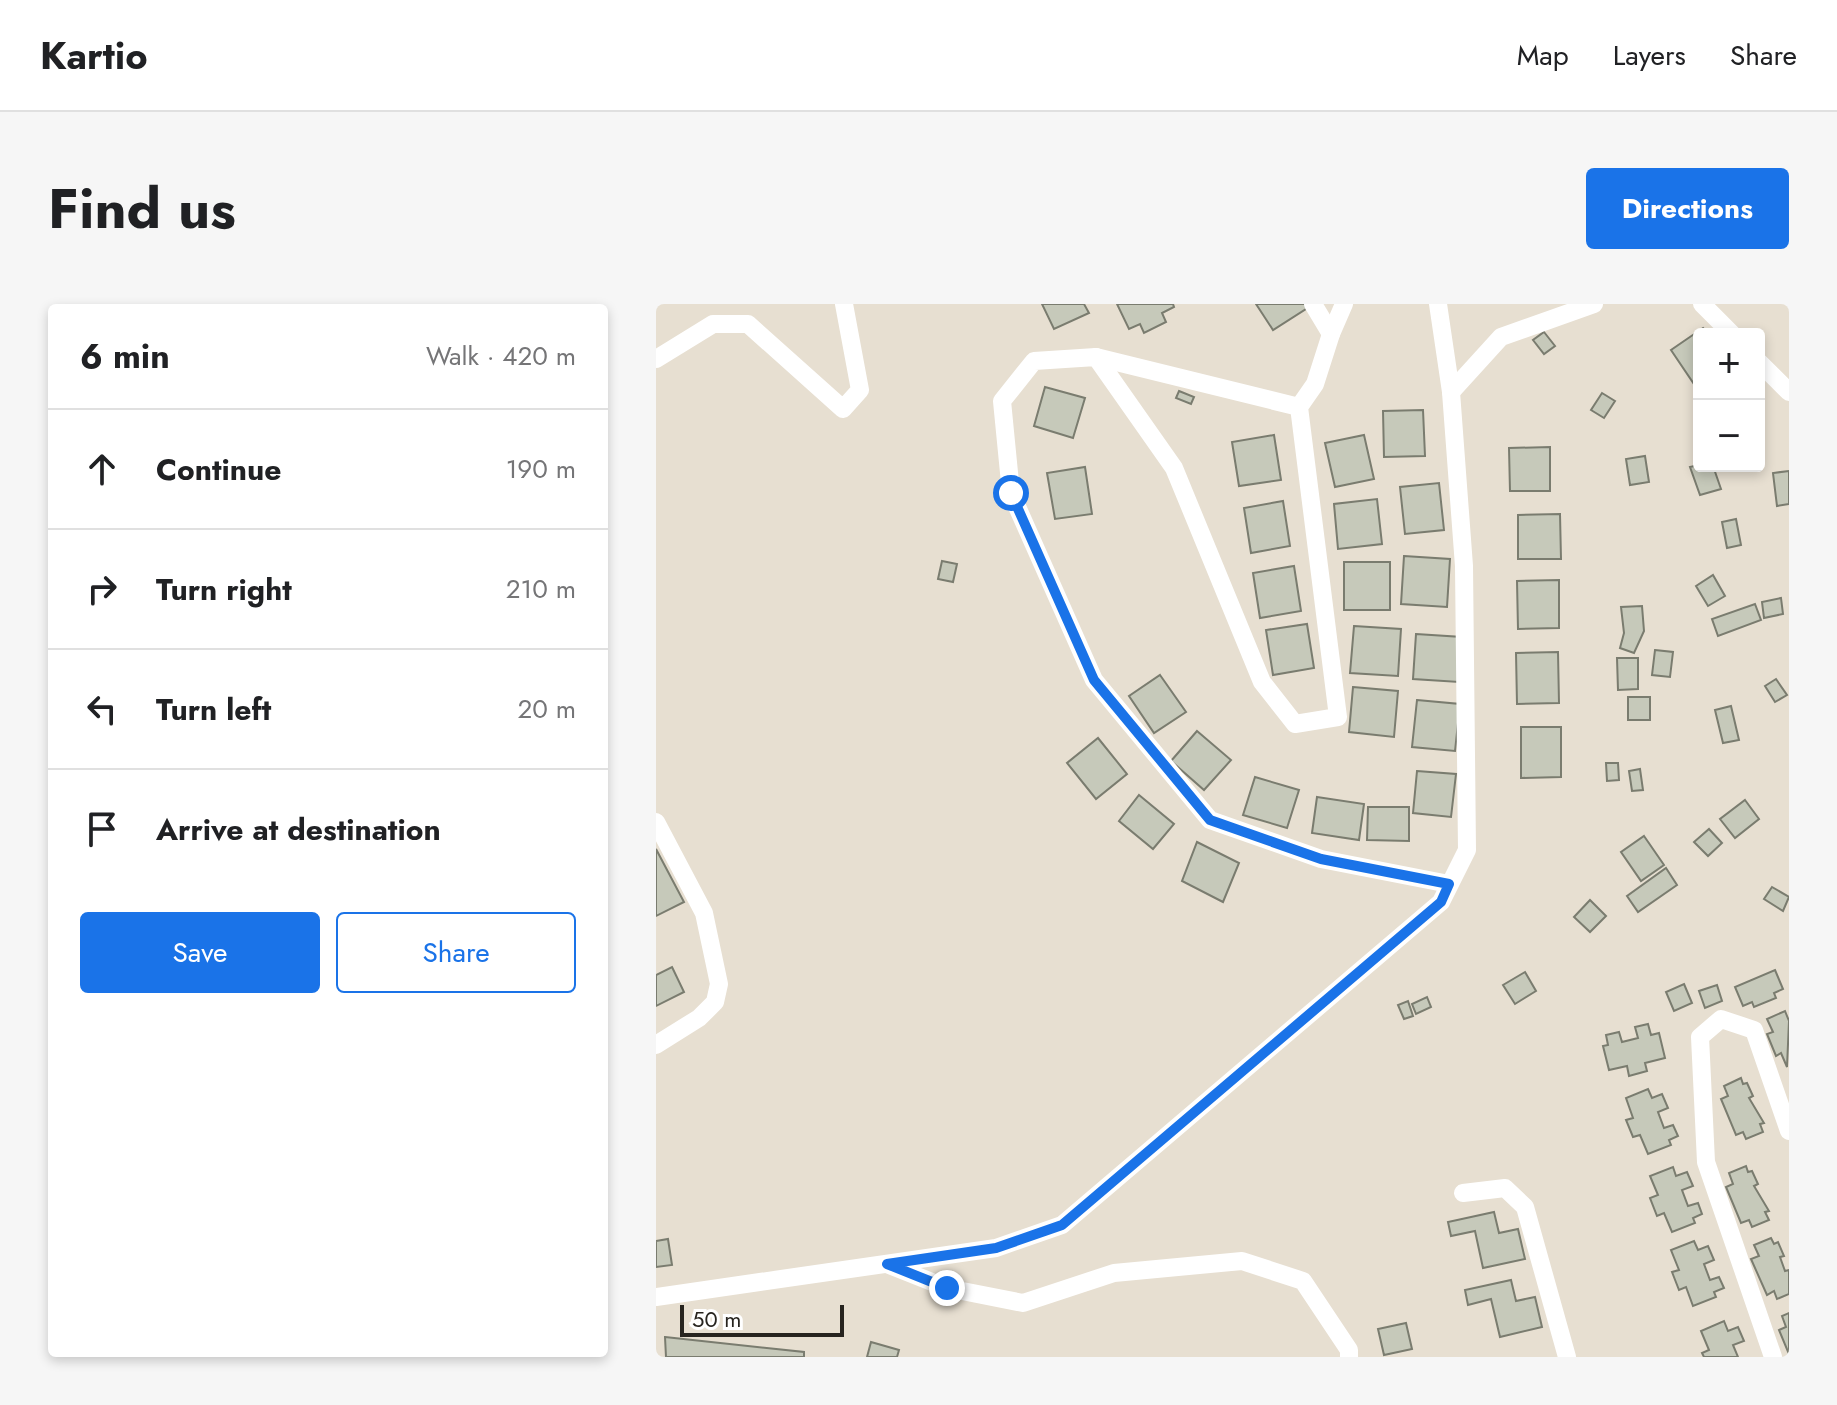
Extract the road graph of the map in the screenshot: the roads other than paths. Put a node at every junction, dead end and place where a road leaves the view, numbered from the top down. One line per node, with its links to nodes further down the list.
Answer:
1 (844, 304): 11 (street)
2 (1313, 304): 9 (street)
3 (1344, 304): 9 (street)
4 (1438, 304): 13 (street)
5 (1594, 304): 7 (street)
6 (1702, 304): 8 (street)
7 (1562, 310): 13 (street)
8 (1726, 328)
9 (1331, 334): 15 (street)
10 (1096, 357): 15 (street); 15 (street); 17 (street)
11 (656, 359)
12 (1765, 368): 14 (street)
13 (1451, 392): 17 (street)
14 (1789, 392)
15 (1299, 407)
16 (656, 822): 18 (street)
17 (1449, 884): 21 (street)
18 (656, 1045)
19 (1789, 1131): 25 (street)
20 (1463, 1193): 24 (street)
21 (887, 1264): 22 (street); 23 (street)
22 (656, 1297)
23 (1349, 1357)
24 (1567, 1357)
25 (1773, 1357)

